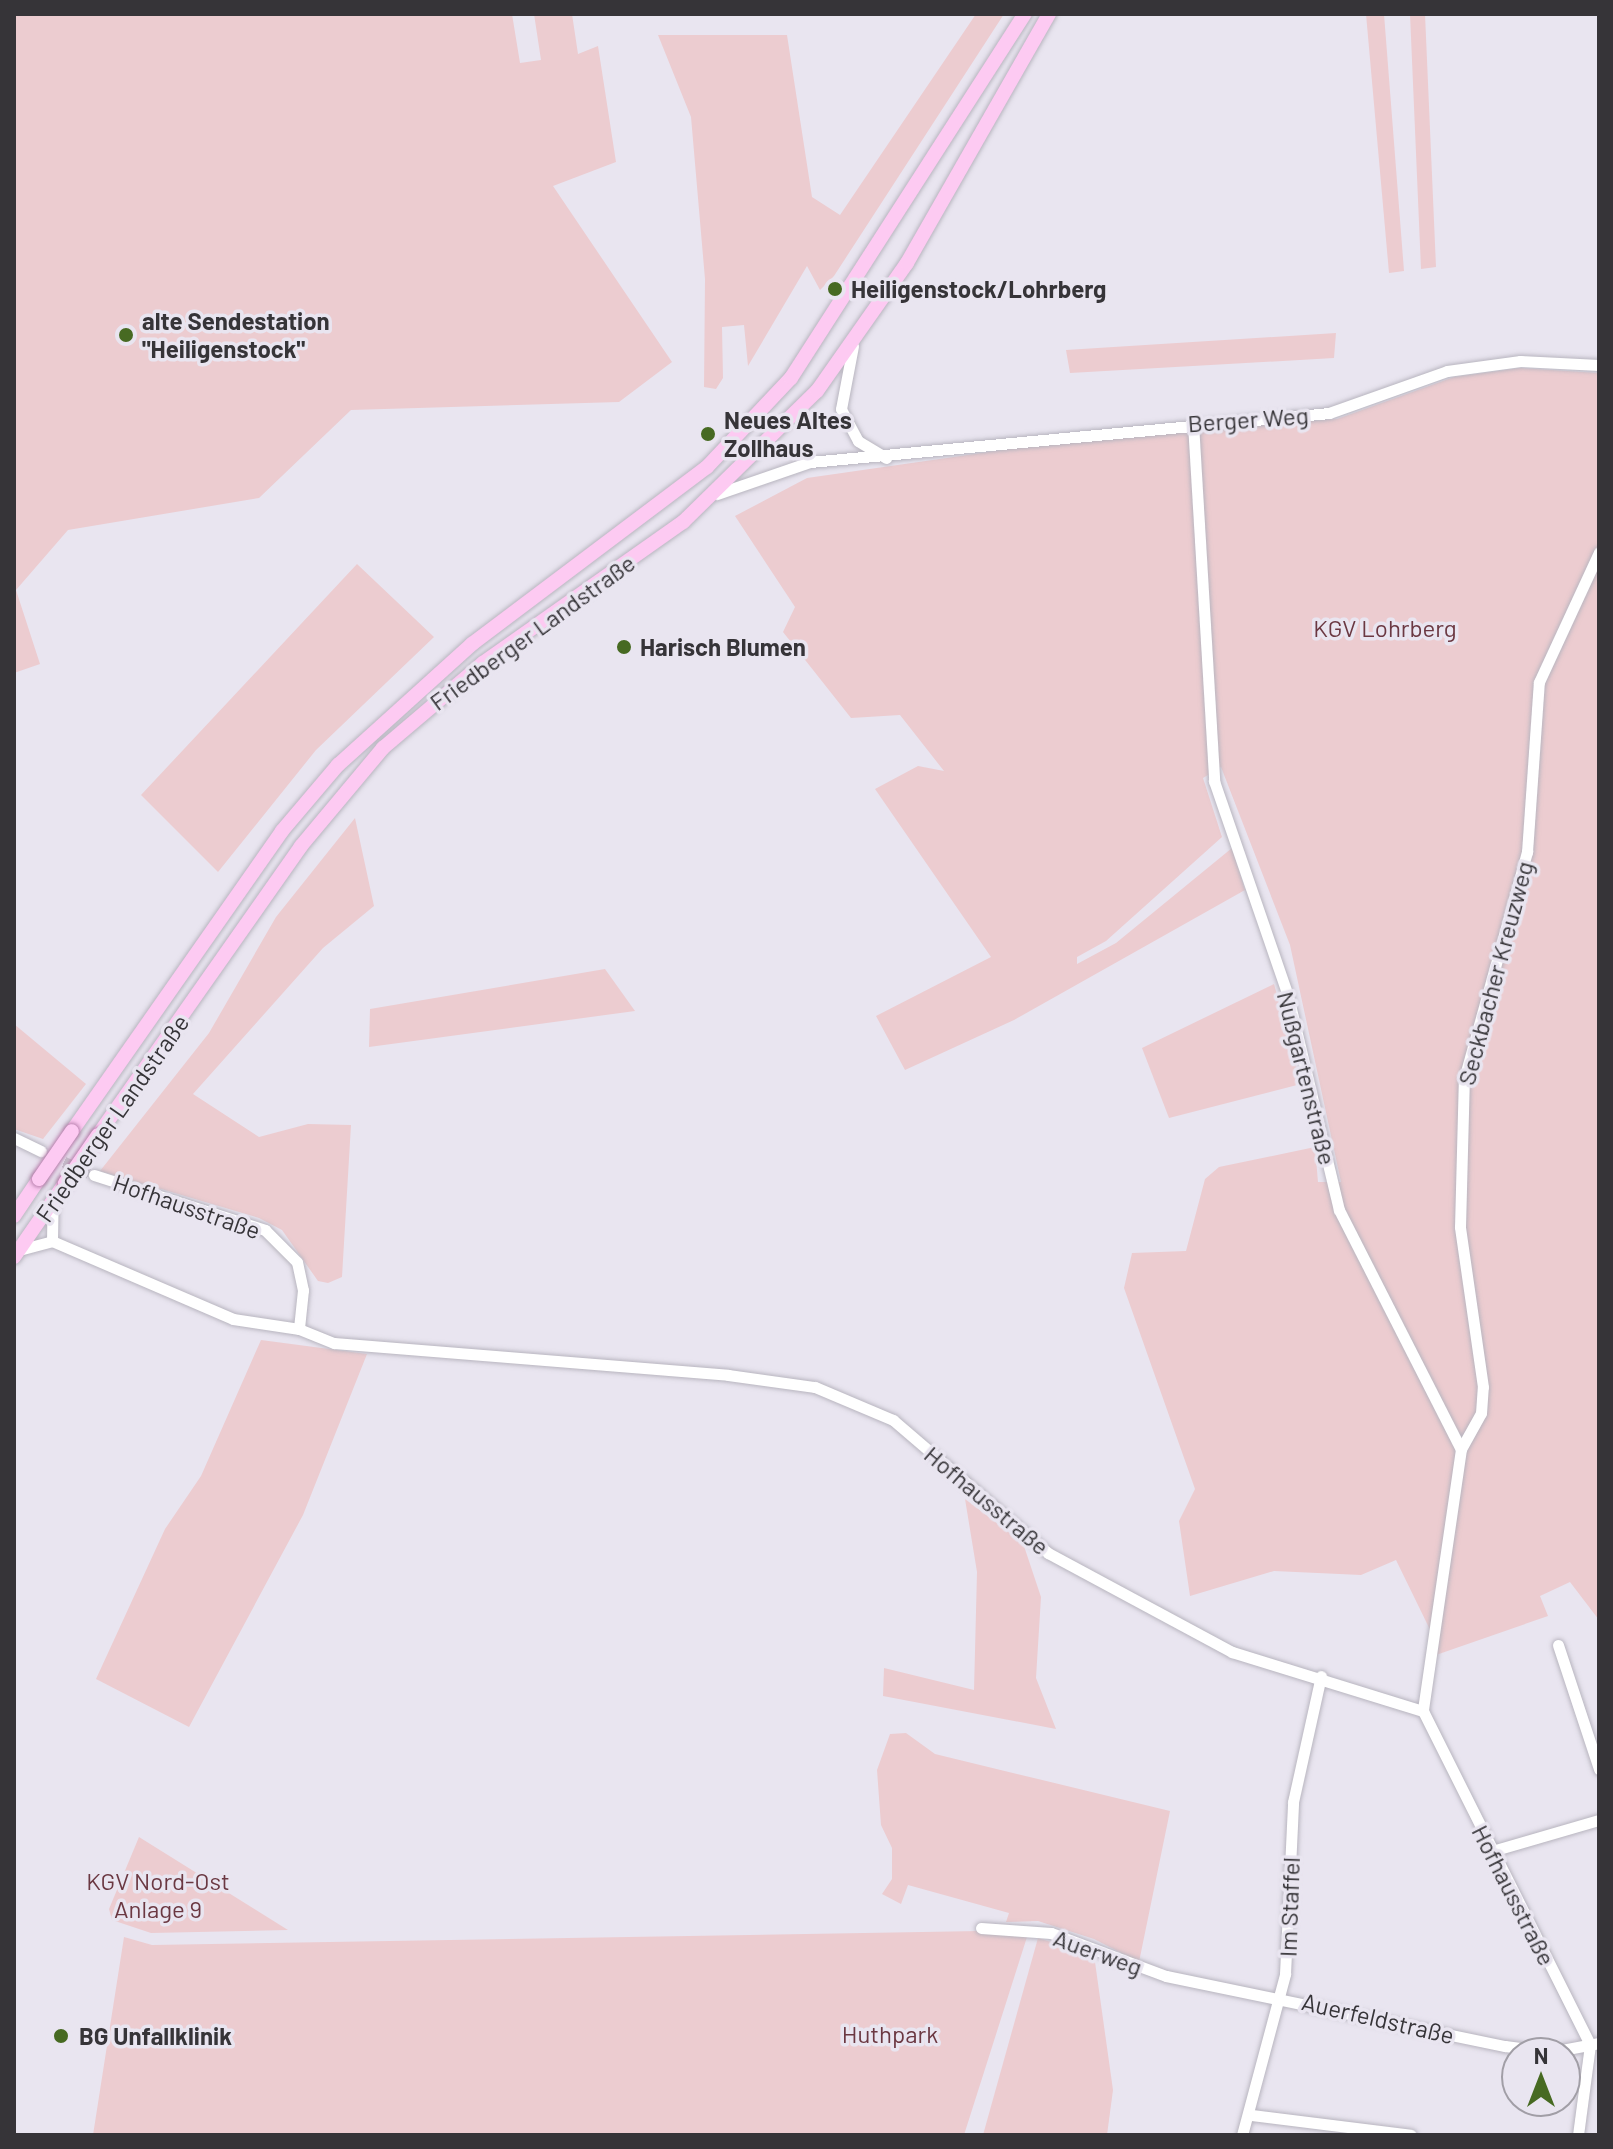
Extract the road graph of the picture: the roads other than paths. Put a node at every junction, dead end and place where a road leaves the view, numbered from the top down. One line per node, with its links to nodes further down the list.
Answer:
1 (1025, 14): 13 (main road, Friedberger Landstraße, bridge)
2 (1049, 14): 3 (main road, Friedberger Landstraße)
3 (853, 346): 6 (street); 7 (main road, Friedberger Landstraße)
4 (1599, 365): 5 (street, Berger Weg)
5 (1193, 423): 6 (street, Berger Weg); 17 (street, Nußgartenstraße)
6 (890, 460): 7 (street, Berger Weg)
7 (717, 494): 12 (main road, Friedberger Landstraße, bridge)
8 (1599, 552): 17 (street, Seckbacher Kreuzweg)
9 (14, 1138): 10 (street)
10 (41, 1151)
11 (94, 1175): 16 (street, Hofhausstraße)
12 (53, 1201): 14 (street); 15 (main road, Friedberger Landstraße)
13 (15, 1214)
14 (52, 1241): 15 (street); 16 (street, Hofhausstraße)
15 (16, 1254)
16 (299, 1329): 19 (street, Hofhausstraße)
17 (1461, 1449): 20 (street)
18 (1558, 1645): 21 (street)
19 (1321, 1676): 20 (street, Hofhausstraße); 26 (street, Im Staffel)
20 (1423, 1711): 23 (street, Hofhausstraße)
21 (1599, 1769)
22 (1599, 1820): 23 (street)
23 (1492, 1851): 27 (street, Hofhausstraße)
24 (981, 1928): 25 (street, Auerweg)
25 (1166, 1976): 26 (street, Auerfeldstraße)
26 (1280, 1996): 27 (street, Auerfeldstraße); 28 (street, Im Staffel)
27 (1595, 2044): 31 (street)
28 (1251, 2115): 29 (street, Im Staffel); 30 (street)
29 (1242, 2135)
30 (1411, 2135)
31 (1578, 2135)

